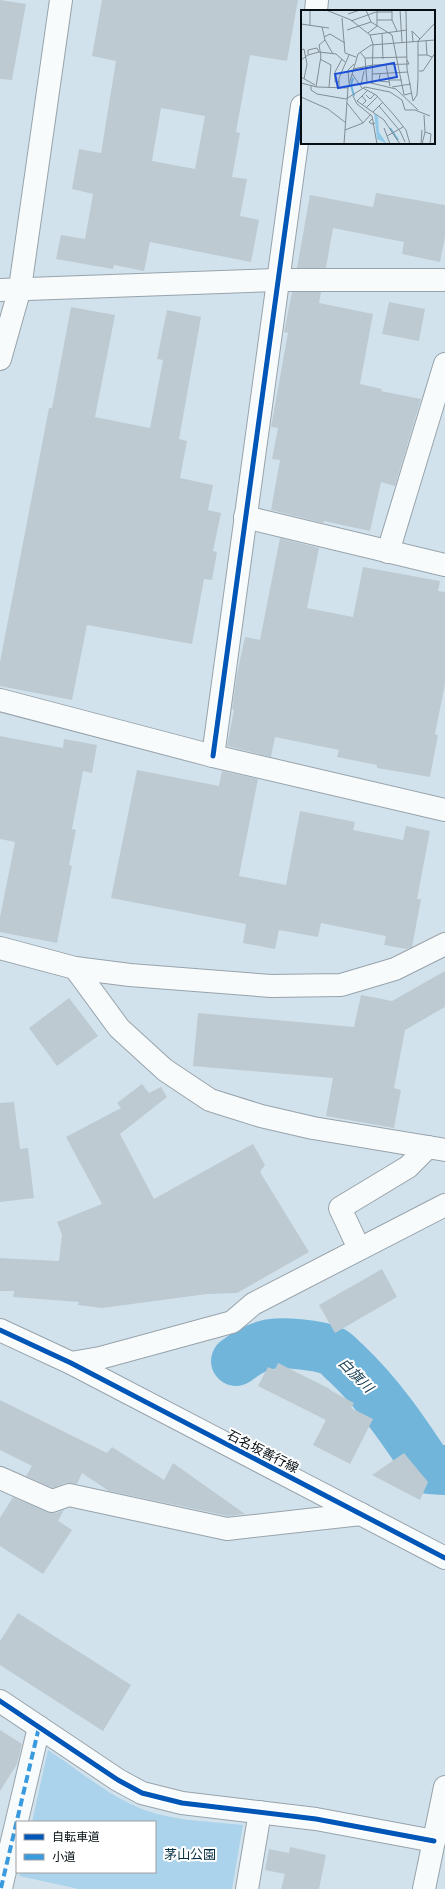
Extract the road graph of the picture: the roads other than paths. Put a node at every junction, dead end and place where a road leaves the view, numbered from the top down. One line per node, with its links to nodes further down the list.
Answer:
1 (61, 0): 7 (street)
2 (317, 0): 3 (street)
3 (316, 10)
4 (301, 113): 5 (street)
5 (277, 280): 6 (street); 7 (street); 10 (street)
6 (445, 280)
7 (10, 289): 8 (street)
8 (0, 359)
9 (445, 364): 11 (street)
10 (245, 517): 11 (street); 14 (street)
11 (388, 552): 12 (street)
12 (445, 565)
13 (0, 700): 14 (street)
14 (213, 756): 15 (street)
15 (445, 810)
16 (445, 944): 18 (street)
17 (0, 948): 18 (street)
18 (75, 968): 19 (street)
19 (436, 1148): 21 (street)
20 (445, 1205): 23 (street)
21 (354, 1238)
22 (0, 1330): 23 (street, 石名坂善行線)
23 (71, 1363): 25 (street, 石名坂善行線)
24 (0, 1478): 25 (street)
25 (361, 1514): 26 (street, 石名坂善行線)
26 (445, 1558)
27 (0, 1701): 28 (street)
28 (39, 1727): 30 (street); 31 (street)
29 (445, 1787): 33 (street)
30 (260, 1812): 33 (street); 35 (street)
31 (18, 1821)
32 (16, 1830): 34 (street)
33 (434, 1841): 36 (street)
34 (3, 1888)
35 (247, 1889)
36 (424, 1889)

